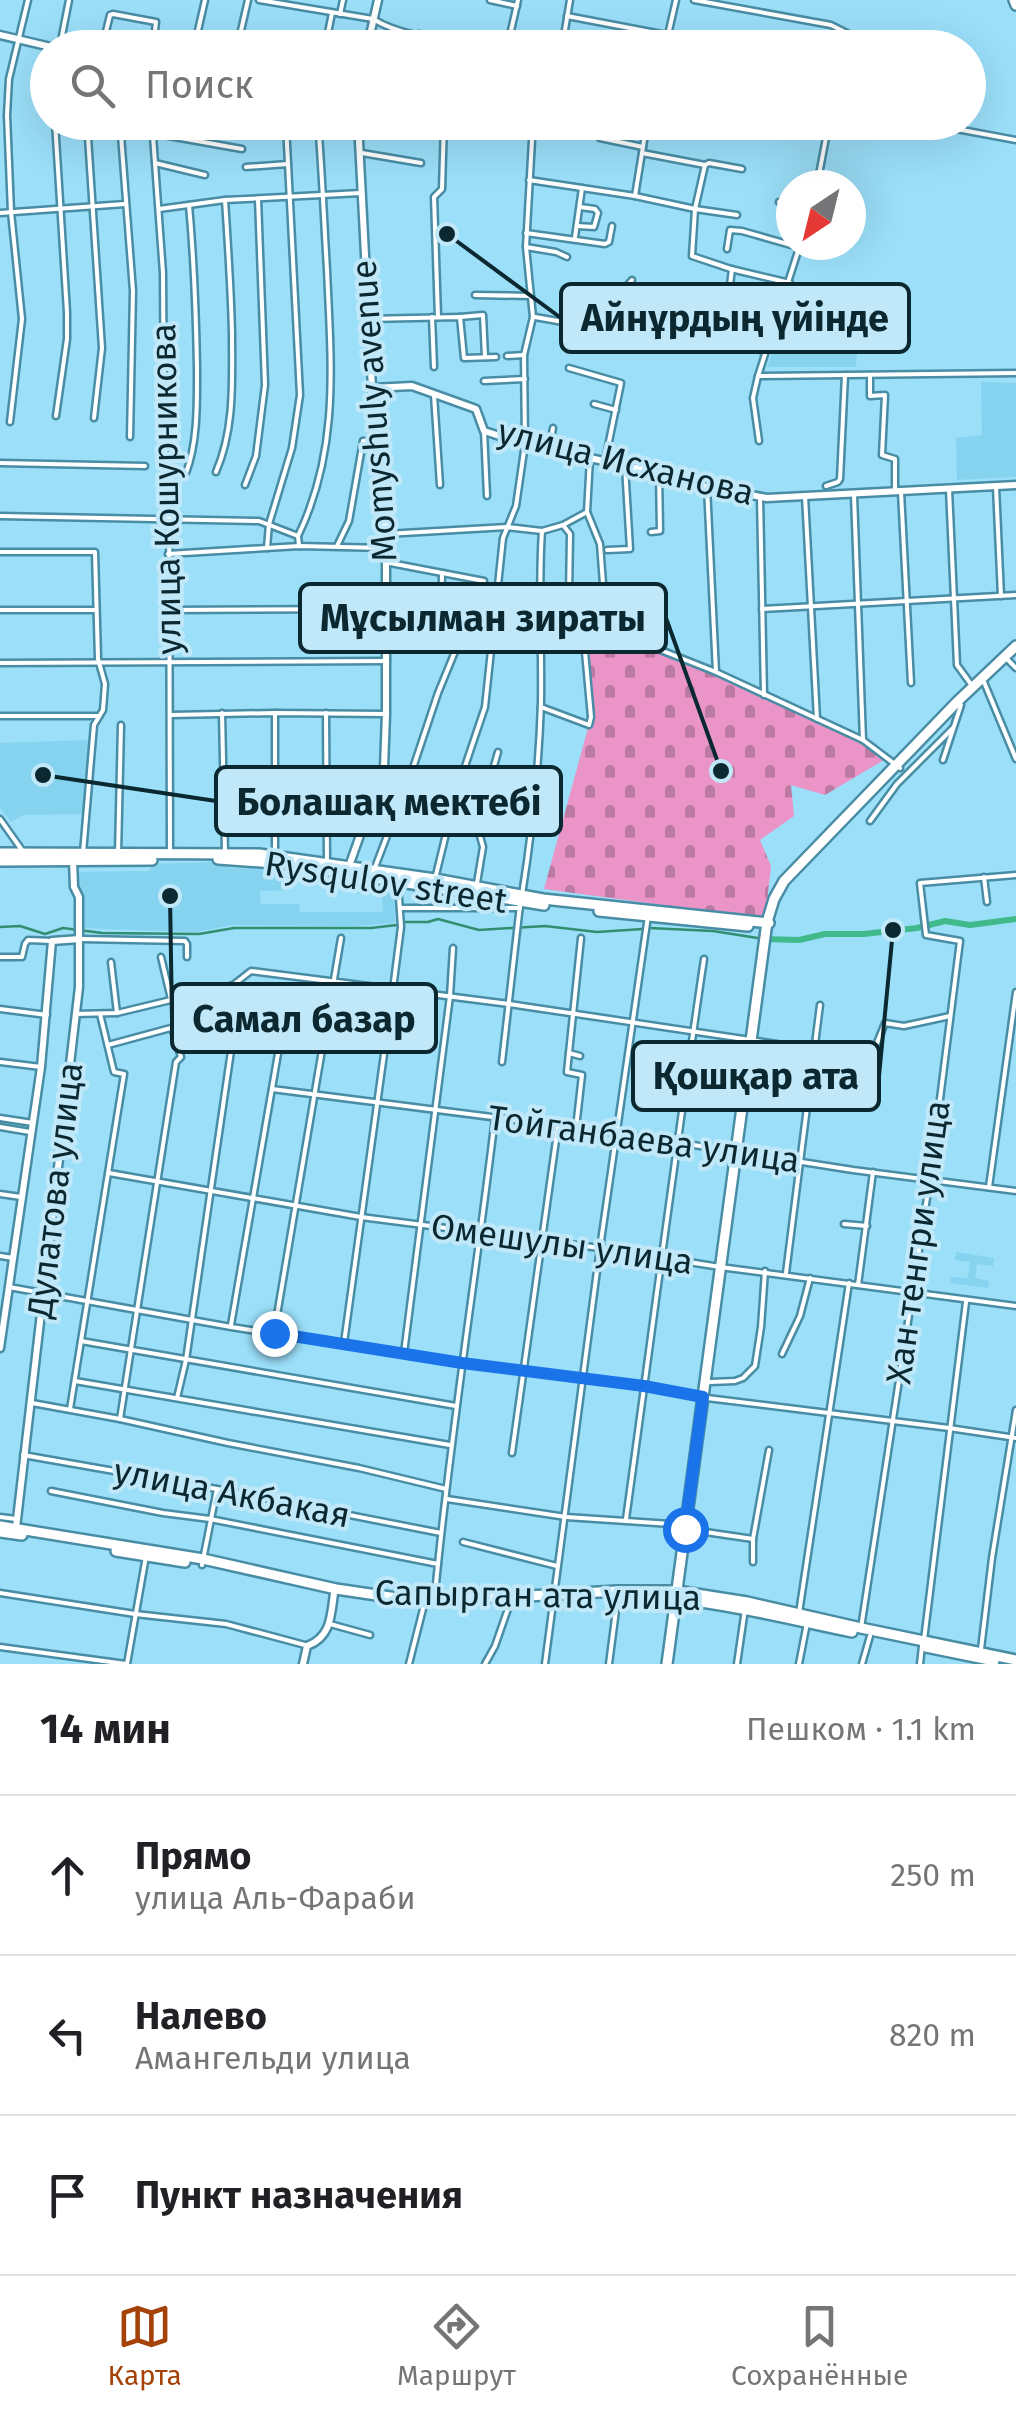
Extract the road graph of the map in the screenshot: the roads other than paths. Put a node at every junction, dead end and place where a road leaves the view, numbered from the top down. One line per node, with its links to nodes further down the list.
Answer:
1 (28, 0): 35 (street)
2 (70, 0): 20 (street)
3 (205, 0): 23 (street)
4 (248, 0): 24 (street)
5 (259, 0): 14 (street)
6 (317, 0): 14 (street)
7 (343, 0): 16 (street)
8 (378, 0): 18 (main road)
9 (490, 0): 13 (street)
10 (570, 0): 17 (street)
11 (676, 0): 32 (street)
12 (694, 0): 33 (street)
13 (517, 3): 29 (street)
14 (315, 9): 15 (street)
15 (332, 12): 16 (street); 25 (street)
16 (340, 14): 18 (street)
17 (567, 16): 30 (street); 31 (street)
18 (373, 19): 19 (street); 26 (main road)
19 (388, 28): 27 (street); 28 (street)
20 (66, 30)
21 (106, 30): 22 (street)
22 (155, 30)
23 (198, 30)
24 (241, 30)
25 (328, 30)
26 (371, 30)
27 (376, 30)
28 (398, 30)
29 (509, 30)
30 (565, 30)
31 (646, 30)
32 (669, 30)
33 (838, 30)
34 (0, 35): 35 (main road)
35 (18, 39): 36 (main road); 38 (street)
36 (30, 42)
37 (0, 78): 38 (street)
38 (9, 80): 39 (street)
39 (3, 114): 81 (street)
40 (986, 134): 54 (street)
41 (56, 140): 78 (street)
42 (88, 140): 76 (street)
43 (121, 140): 74 (street)
44 (153, 140): 58 (street, улица Кошурникова)
45 (194, 140): 55 (street)
46 (287, 140): 60 (street)
47 (319, 140): 69 (street)
48 (359, 140): 57 (main road, Momyshuly avenue)
49 (443, 140): 99 (street)
50 (532, 140): 66 (street)
51 (607, 140): 56 (street)
52 (644, 140): 56 (street)
53 (826, 140): 64 (street)
54 (1016, 140)
55 (242, 148)
56 (642, 150): 61 (street); 70 (street)
57 (360, 153): 59 (street); 68 (main road, Momyshuly avenue)
58 (155, 163): 65 (street); 80 (street, улица Кошурникова)
59 (421, 163)
60 (288, 164): 62 (street); 71 (street)
61 (705, 166): 63 (street); 79 (street)
62 (246, 167)
63 (742, 169)
64 (820, 170)
65 (205, 175)
66 (529, 180): 67 (street); 86 (street)
67 (582, 188): 70 (street); 77 (street)
68 (361, 193): 69 (street); 102 (main road, Momyshuly avenue)
69 (322, 195): 71 (street); 162 (street)
70 (635, 196): 79 (street)
71 (291, 197): 72 (street); 155 (street)
72 (258, 199): 73 (street); 139 (street)
73 (225, 200): 75 (street); 136 (street)
74 (126, 204): 76 (street); 126 (street)
75 (189, 205): 80 (street); 137 (street)
76 (93, 206): 78 (street); 122 (street)
77 (580, 207): 84 (street); 84 (street)
78 (60, 209): 81 (street); 121 (street)
79 (695, 209): 83 (street); 93 (street)
80 (159, 210): 153 (street, улица Кошурникова)
81 (11, 212): 82 (street); 123 (street)
82 (0, 213)
83 (736, 215)
84 (577, 226): 87 (street)
85 (612, 226): 87 (street)
86 (526, 233): 87 (street); 89 (street)
87 (575, 240)
88 (776, 241): 90 (street)
89 (526, 246): 91 (street); 97 (street)
90 (727, 249)
91 (567, 257)
92 (796, 260): 95 (street)
93 (732, 269): 95 (street); 98 (street)
94 (632, 280): 103 (street)
95 (790, 283): 104 (street)
96 (475, 295): 97 (street)
97 (531, 296): 101 (street)
98 (747, 316)
99 (435, 317): 100 (street); 102 (street); 109 (street)
100 (460, 317): 107 (street); 107 (street)
101 (533, 317): 103 (street); 106 (street)
102 (368, 319): 117 (main road, Momyshuly avenue)
103 (611, 327): 104 (street)
104 (766, 351): 114 (street)
105 (507, 356): 106 (street)
106 (524, 356): 115 (street)
107 (486, 357): 108 (street)
108 (496, 357)
109 (434, 367)
110 (569, 368): 120 (street)
111 (1016, 373): 113 (street)
112 (845, 375): 113 (street); 114 (street); 142 (street)
113 (870, 375): 146 (street)
114 (758, 376): 128 (street)
115 (524, 379): 116 (street); 129 (street)
116 (484, 381)
117 (372, 388): 118 (main road, улица Исханова); 127 (main road, Momyshuly avenue)
118 (434, 394): 125 (main road, улица Исханова); 140 (street)
119 (594, 404): 120 (street)
120 (616, 410): 132 (street)
121 (56, 416)
122 (94, 418)
123 (10, 422)
124 (553, 428): 130 (street)
125 (484, 431): 129 (main road, улица Исханова); 148 (street)
126 (130, 437)
127 (378, 440): 160 (main road, Momyshuly avenue); 164 (street)
128 (758, 441)
129 (525, 444): 130 (main road, улица Исханова); 157 (street)
130 (550, 449): 131 (main road, улица Исханова)
131 (590, 458): 132 (main road, улица Исханова); 151 (street)
132 (604, 462): 135 (main road, улица Исханова)
133 (0, 463): 134 (street)
134 (145, 466)
135 (624, 466): 138 (main road, улица Исханова); 167 (street)
136 (216, 472)
137 (186, 473)
138 (659, 474): 144 (main road, улица Исханова); 159 (street)
139 (245, 484)
140 (440, 485)
141 (1016, 485): 143 (main road, улица Исханова)
142 (826, 486)
143 (996, 487): 145 (main road, улица Исханова); 177 (street)
144 (707, 488): 150 (main road, улица Исханова); 194 (street)
145 (948, 489): 146 (main road, улица Исханова); 178 (street)
146 (898, 492): 147 (main road, улица Исханова); 179 (street)
147 (854, 494): 149 (main road, улица Исханова); 180 (street)
148 (487, 496)
149 (804, 496): 150 (main road, улица Исханова); 181 (street)
150 (760, 497): 183 (street)
151 (586, 512): 154 (street); 176 (street)
152 (0, 516): 153 (street)
153 (168, 518): 155 (street); 169 (street, улица Кошурникова)
154 (575, 518): 156 (street); 161 (street)
155 (268, 524): 162 (street); 165 (street)
156 (563, 524): 158 (street); 161 (street)
157 (507, 527): 158 (street); 160 (street); 173 (street)
158 (542, 531): 200 (street)
159 (651, 532)
160 (386, 534): 166 (main road, Momyshuly avenue)
161 (570, 534): 175 (street)
162 (298, 536): 163 (street)
163 (299, 546): 164 (street); 165 (street)
164 (338, 546): 166 (street)
165 (267, 548): 169 (street)
166 (386, 548): 170 (main road, Momyshuly avenue)
167 (607, 550)
168 (0, 552): 185 (street)
169 (168, 554): 186 (street, улица Кошурникова)
170 (385, 562): 171 (street); 182 (main road, Momyshuly avenue)
171 (442, 573): 172 (street); 187 (street)
172 (484, 581): 173 (street); 217 (street)
173 (498, 583): 234 (street)
174 (1016, 595): 177 (street)
175 (568, 596)
176 (660, 596)
177 (1001, 596): 178 (street)
178 (954, 598): 179 (street); 197 (street)
179 (906, 600): 180 (street); 196 (street)
180 (858, 603): 181 (street); 211 (street)
181 (811, 606): 183 (street); 208 (street)
182 (385, 609): 186 (street); 189 (main road, Momyshuly avenue)
183 (762, 609): 198 (street)
184 (0, 610): 185 (street)
185 (96, 610): 191 (street)
186 (168, 610): 192 (street, улица Кошурникова)
187 (441, 635)
188 (1013, 652): 193 (street); 195 (main road)
189 (386, 661): 192 (street); 204 (main road, Momyshuly avenue)
190 (0, 663): 191 (street)
191 (99, 664): 192 (street); 207 (street)
192 (169, 664): 205 (street, улица Кошурникова)
193 (1016, 668)
194 (716, 672): 198 (street); 200 (street)
195 (982, 680): 197 (main road); 199 (main road); 213 (street)
196 (910, 683)
197 (972, 687): 215 (main road)
198 (764, 695): 208 (street)
199 (961, 705): 210 (street); 215 (main road)
200 (540, 706): 237 (street)
201 (276, 712): 202 (street); 203 (street); 226 (street)
202 (326, 713): 204 (street); 229 (street)
203 (222, 714): 205 (street); 222 (street)
204 (386, 714): 216 (main road, Momyshuly avenue)
205 (169, 715): 224 (street, улица Кошурникова)
206 (0, 716): 207 (street)
207 (99, 716): 225 (street)
208 (817, 719): 211 (street)
209 (120, 725): 223 (street)
210 (953, 728): 214 (street); 219 (street)
211 (863, 740): 215 (street)
212 (498, 752): 236 (street)
213 (1016, 758)
214 (942, 760)
215 (898, 766): 241 (main road)
216 (374, 794): 217 (street); 230 (main road, Momyshuly avenue)
217 (399, 806): 231 (street)
218 (0, 819): 221 (street)
219 (870, 821)
220 (0, 853): 221 (main road, Rysqulov street)
221 (24, 853): 225 (main road, Rysqulov street)
222 (225, 853): 224 (main road, Rysqulov street); 227 (main road, Rysqulov street)
223 (118, 854): 224 (main road, Rysqulov street); 225 (main road, Rysqulov street)
224 (170, 855)
225 (76, 856): 227 (main road, Rysqulov street); 228 (main road, Rysqulov street); 244 (main road, Дулатова улица)
226 (275, 856): 227 (main road, Rysqulov street); 229 (main road, Rysqulov street)
227 (259, 858): 230 (main road, Rysqulov street)
228 (0, 861)
229 (326, 864): 230 (main road, Rysqulov street)
230 (348, 869): 231 (main road, Rysqulov street); 235 (main road, Rysqulov street)
231 (374, 870): 234 (main road, Rysqulov street)
232 (1016, 875): 233 (street)
233 (984, 877): 238 (street); 267 (street, Хан тенгри улица)
234 (435, 880): 236 (main road, Rysqulov street)
235 (398, 882): 237 (main road, Rysqulov street); 239 (street)
236 (477, 888): 237 (main road, Rysqulov street)
237 (521, 902): 239 (street); 240 (main road, Rysqulov street); 241 (main road); 258 (street)
238 (987, 902)
239 (401, 908): 254 (street)
240 (648, 916): 241 (main road, Rysqulov street); 269 (street)
241 (768, 933): 273 (main road)
242 (341, 938): 252 (street)
243 (580, 938): 265 (street)
244 (80, 940): 245 (main road); 249 (street); 263 (main road, Дулатова улица)
245 (52, 941): 247 (street); 266 (main road)
246 (453, 948): 256 (street)
247 (0, 957)
248 (161, 957): 257 (street)
249 (188, 958)
250 (704, 959): 272 (street)
251 (111, 962): 262 (street)
252 (335, 982): 253 (street); 254 (street); 270 (street)
253 (233, 984): 257 (street); 261 (street)
254 (393, 988): 256 (street); 283 (street)
255 (1016, 992): 299 (street)
256 (450, 996): 258 (street); 284 (street)
257 (171, 999): 262 (street)
258 (509, 1004): 265 (street); 279 (street)
259 (820, 1005): 275 (street)
260 (0, 1009): 266 (street)
261 (237, 1010): 268 (street); 271 (street); 300 (street)
262 (117, 1013): 264 (street)
263 (75, 1014): 264 (street); 323 (main road, Дулатова улица)
264 (100, 1014): 274 (street)
265 (573, 1014): 269 (street); 276 (street)
266 (47, 1015): 280 (main road)
267 (950, 1016): 275 (street); 297 (street, Хан тенгри улица)
268 (284, 1019): 270 (street); 281 (street)
269 (632, 1023): 272 (street); 291 (street)
270 (326, 1027): 282 (street)
271 (172, 1028): 274 (street); 298 (street)
272 (693, 1030): 273 (street); 292 (street)
273 (753, 1039): 275 (street); 293 (main road)
274 (108, 1045): 296 (street)
275 (814, 1049): 294 (street)
276 (568, 1053): 277 (street); 290 (street)
277 (580, 1056)
278 (0, 1062): 280 (street)
279 (502, 1062)
280 (40, 1067): 289 (main road)
281 (272, 1089): 282 (street, Тойганбаева улица); 304 (street)
282 (315, 1095): 283 (street, Тойганбаева улица); 305 (street)
283 (377, 1101): 284 (street, Тойганбаева улица); 306 (street)
284 (436, 1110): 286 (street, Тойганбаева улица); 307 (street)
285 (0, 1118): 289 (street)
286 (494, 1118): 287 (street, Тойганбаева улица); 310 (street)
287 (558, 1126): 290 (street, Тойганбаева улица); 311 (street)
288 (0, 1127): 289 (street)
289 (32, 1127): 303 (main road)
290 (576, 1128): 291 (street, Тойганбаева улица)
291 (617, 1134): 292 (street, Тойганбаева улица); 312 (street)
292 (679, 1142): 293 (street, Тойганбаева улица); 314 (street)
293 (738, 1152): 294 (street, Тойганбаева улица); 316 (main road)
294 (801, 1162): 295 (street, Тойганбаева улица); 318 (street)
295 (873, 1172): 297 (street, Тойганбаева улица); 309 (street)
296 (108, 1173): 298 (street, Омешулы улица); 325 (street)
297 (930, 1178): 299 (street, Тойганбаева улица); 324 (street, Хан тенгри улица)
298 (156, 1180): 300 (street, Омешулы улица); 329 (street)
299 (988, 1187): 301 (street, Тойганбаева улица)
300 (210, 1190): 304 (street, Омешулы улица); 330 (street)
301 (1016, 1191)
302 (0, 1194): 303 (street)
303 (22, 1197): 315 (main road)
304 (252, 1198): 305 (street, Омешулы улица); 331 (street)
305 (296, 1205): 306 (street, Омешулы улица); 332 (street)
306 (361, 1216): 307 (street, Омешулы улица); 334 (street)
307 (419, 1224): 310 (street, Омешулы улица); 337 (street)
308 (844, 1224): 309 (street)
309 (867, 1226): 321 (street)
310 (481, 1232): 311 (street, Омешулы улица); 340 (street)
311 (542, 1240): 312 (street, Омешулы улица); 341 (street)
312 (600, 1248): 314 (street, Омешулы улица); 342 (street)
313 (0, 1256): 315 (street)
314 (660, 1256): 316 (street, Омешулы улица); 345 (street)
315 (13, 1258): 322 (main road)
316 (723, 1267): 317 (street, Омешулы улица); 344 (main road); 348 (main road)
317 (764, 1272): 318 (street, Омешулы улица); 344 (street)
318 (786, 1274): 319 (street, Омешулы улица)
319 (810, 1278): 320 (street, Омешулы улица); 338 (street)
320 (849, 1284): 321 (street, Омешулы улица); 353 (street)
321 (858, 1285): 324 (street, Омешулы улица)
322 (8, 1287): 323 (street); 328 (main road)
323 (43, 1292): 325 (street); 349 (main road, Дулатова улица)
324 (913, 1292): 326 (street, Омешулы улица); 355 (street, Хан тенгри улица)
325 (88, 1300): 329 (street); 333 (street)
326 (966, 1301): 327 (street, Омешулы улица); 356 (street)
327 (1016, 1306)
328 (3, 1309): 335 (main road)
329 (137, 1309): 330 (street); 336 (street)
330 (191, 1320): 331 (street); 339 (street)
331 (231, 1327): 332 (street)
332 (274, 1333): 334 (street)
333 (82, 1340): 336 (street); 343 (street)
334 (344, 1343): 337 (street)
335 (0, 1348)
336 (131, 1348): 339 (street); 346 (street)
337 (404, 1353): 340 (street)
338 (782, 1354)
339 (186, 1360): 347 (street); 350 (street)
340 (462, 1363): 341 (street); 350 (street)
341 (524, 1372): 342 (street); 360 (street)
342 (582, 1379): 345 (street); 367 (street)
343 (75, 1380): 346 (street); 351 (street)
344 (710, 1382): 348 (main road)
345 (644, 1386): 348 (street); 369 (street)
346 (126, 1389): 347 (street); 354 (street)
347 (177, 1398): 358 (street)
348 (705, 1398): 353 (street); 371 (main road)
349 (32, 1403): 351 (street); 361 (main road, Дулатова улица)
350 (456, 1406): 358 (street)
351 (70, 1409): 354 (street)
352 (1016, 1410): 357 (street)
353 (829, 1412): 355 (street); 391 (street)
354 (120, 1419): 363 (street)
355 (892, 1420): 356 (street); 394 (street, Хан тенгри улица)
356 (949, 1428): 357 (street); 396 (street)
357 (1014, 1438): 399 (street)
358 (450, 1445): 363 (street)
359 (769, 1450): 374 (street)
360 (512, 1452)
361 (23, 1455): 362 (street, улица Акбакая); 370 (main road, Дулатова улица)
362 (216, 1489): 368 (street); 373 (street, улица Акбакая)
363 (446, 1489): 365 (street)
364 (51, 1492): 368 (street)
365 (446, 1499): 367 (street); 373 (street)
366 (0, 1517): 370 (street)
367 (566, 1517): 369 (street); 380 (street)
368 (210, 1518): 377 (street); 379 (street)
369 (626, 1519): 371 (street)
370 (16, 1524): 372 (main road, Сапырган ата улица); 377 (main road, Сапырган ата улица)
371 (687, 1528): 374 (street); 384 (main road)
372 (0, 1529): 376 (main road, Сапырган ата улица)
373 (441, 1533): 379 (street)
374 (754, 1539): 378 (street)
375 (463, 1542): 380 (street)
376 (146, 1556): 377 (main road, Сапырган ата улица); 390 (street)
377 (202, 1562): 382 (main road, Сапырган ата улица); 386 (main road, Сапырган ата улица)
378 (752, 1562)
379 (438, 1564): 386 (street)
380 (556, 1566): 385 (street)
381 (0, 1593): 390 (street)
382 (334, 1594): 388 (main road, Сапырган ата улица); 393 (main road)
383 (618, 1595): 384 (main road, Сапырган ата улица); 385 (main road, Сапырган ата улица); 406 (street)
384 (679, 1595): 385 (main road, Сапырган ата улица); 389 (main road, Сапырган ата улица); 391 (main road, Сапырган ата улица); 407 (main road)
385 (554, 1597): 386 (main road, Сапырган ата улица); 387 (main road, Сапырган ата улица); 405 (street)
386 (435, 1599)
387 (510, 1603): 388 (main road, Сапырган ата улица); 404 (street)
388 (424, 1605): 403 (street)
389 (746, 1608): 392 (main road, Сапырган ата улица); 408 (street)
390 (135, 1614): 397 (street); 401 (street)
391 (799, 1614): 394 (main road, Сапырган ата улица)
392 (807, 1623): 394 (main road, Сапырган ата улица); 409 (street)
393 (330, 1624): 395 (street); 397 (main road)
394 (866, 1632): 396 (main road, Сапырган ата улица); 410 (street, Хан тенгри улица)
395 (370, 1635)
396 (923, 1643): 399 (main road, Сапырган ата улица); 411 (street)
397 (308, 1646): 402 (main road)
398 (0, 1647): 401 (street)
399 (981, 1658): 400 (main road, Сапырган ата улица)
400 (1014, 1662)
401 (126, 1664)
402 (303, 1664)
403 (409, 1664)
404 (484, 1664)
405 (545, 1664)
406 (609, 1664)
407 (670, 1664)
408 (737, 1664)
409 (799, 1664)
410 (862, 1664)
411 (920, 1664)

